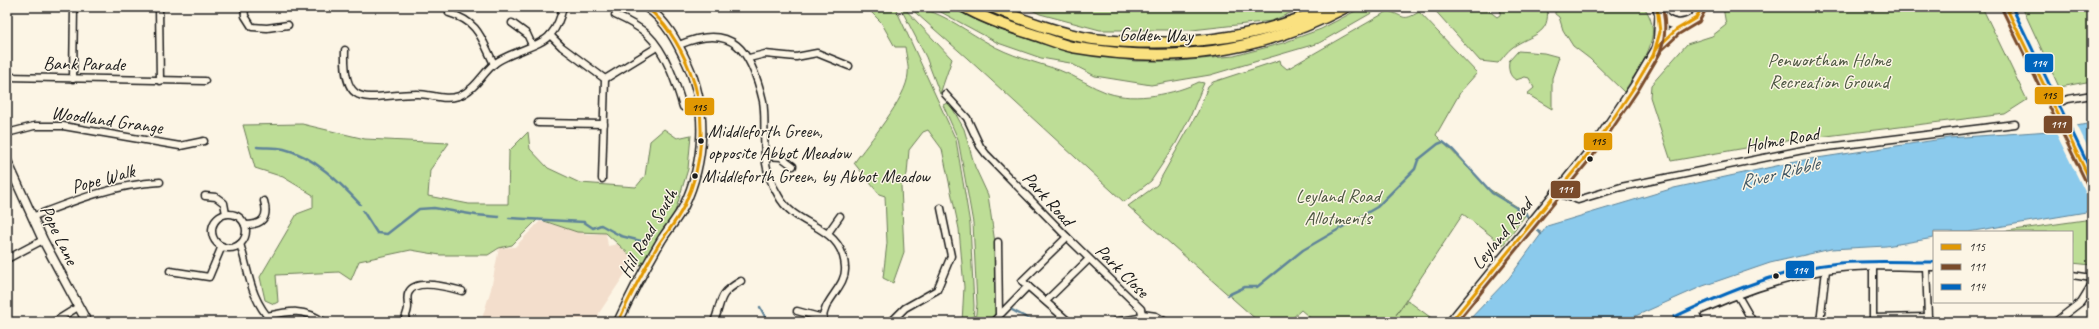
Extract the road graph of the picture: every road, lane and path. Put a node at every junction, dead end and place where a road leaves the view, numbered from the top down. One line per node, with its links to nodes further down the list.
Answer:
1 (74, 7): 28 (street)
2 (159, 7): 30 (street)
3 (244, 7): 16 (street)
4 (564, 7): 18 (street)
5 (646, 7): 20 (street, Hill Road South)
6 (964, 7): 9 (highway, Golden Way)
7 (992, 7): 8 (highway, Golden Way)
8 (1327, 7)
9 (1346, 7)
10 (1702, 7): 17 (main road, Leyland Road)
11 (2006, 7): 34 (main road)
12 (1658, 11): 17 (main road); 22 (main road, Leyland Road)
13 (449, 13): 25 (street)
14 (615, 15): 21 (street)
15 (512, 23): 19 (street)
16 (288, 25)
17 (1684, 25): 22 (main road, Leyland Road)
18 (550, 35): 19 (street); 29 (street)
19 (532, 45): 25 (street)
20 (679, 45): 24 (street); 90 (street, Hill Road South)
21 (657, 47): 29 (street); 35 (street)
22 (1658, 47): 47 (main road, Leyland Road)
23 (345, 50): 25 (street)
24 (748, 58): 26 (street); 41 (street)
25 (494, 64)
26 (849, 66)
27 (7, 77): 28 (street, Bank Parade)
28 (73, 79): 30 (street, Bank Parade)
29 (605, 79): 37 (street)
30 (160, 81): 31 (street, Bank Parade)
31 (205, 81)
32 (945, 94): 56 (street, Park Road)
33 (2092, 95): 34 (street)
34 (2053, 105): 46 (main road)
35 (682, 107)
36 (538, 123): 37 (street)
37 (604, 124): 44 (street)
38 (2015, 124): 47 (street, Holme Road)
39 (7, 133): 40 (street, Woodland Grange)
40 (204, 141)
41 (765, 156): 43 (street); 55 (street)
42 (7, 161): 53 (street, Pope Lane)
43 (793, 166)
44 (602, 179)
45 (160, 182): 53 (street, Pope Walk)
46 (2092, 184)
47 (1557, 193): 97 (main road, Leyland Road)
48 (204, 196): 51 (street)
49 (264, 201): 54 (street)
50 (941, 208): 92 (street)
51 (226, 214): 54 (street); 60 (street)
52 (840, 216): 55 (street)
53 (32, 217): 57 (street, Pope Lane)
54 (245, 225): 59 (street)
55 (828, 233): 82 (street)
56 (1067, 237): 62 (street, Park Close); 72 (street, Park Road)
57 (43, 240): 61 (street); 76 (street, Pope Lane)
58 (998, 242): 80 (street)
59 (240, 244): 60 (street); 81 (street)
60 (222, 246): 67 (street)
61 (7, 258)
62 (1089, 260): 75 (street); 79 (street, Park Close)
63 (1873, 267): 64 (street); 66 (street); 84 (street)
64 (1926, 267): 65 (street); 83 (street)
65 (1933, 267)
66 (1826, 270): 74 (street); 101 (street)
67 (170, 271)
68 (2073, 275): 69 (street)
69 (2092, 278)
70 (741, 281): 91 (street)
71 (2092, 284): 102 (street)
72 (1028, 286): 75 (street); 80 (street)
73 (462, 291): 89 (street)
74 (1738, 296): 78 (street); 100 (street)
75 (1046, 301): 94 (street)
76 (78, 307): 85 (street); 86 (street, Pope Lane)
77 (797, 311): 82 (street)
78 (1695, 312): 98 (street); 99 (street)
79 (1142, 314): 95 (street, Park Close); 96 (street)
80 (999, 315): 93 (street)
81 (267, 316): 87 (street); 88 (street)
82 (823, 320)
83 (1929, 320): 84 (street)
84 (1874, 321)
85 (54, 322)
86 (87, 322)
87 (272, 322)
88 (324, 322)
89 (404, 322)
90 (618, 322)
91 (714, 322)
92 (891, 322)
93 (993, 322)
94 (1069, 322)
95 (1114, 322)
96 (1166, 322)
97 (1451, 322)
98 (1676, 322)
99 (1700, 322)
100 (1753, 322)
101 (1820, 322)
102 (2055, 322)

